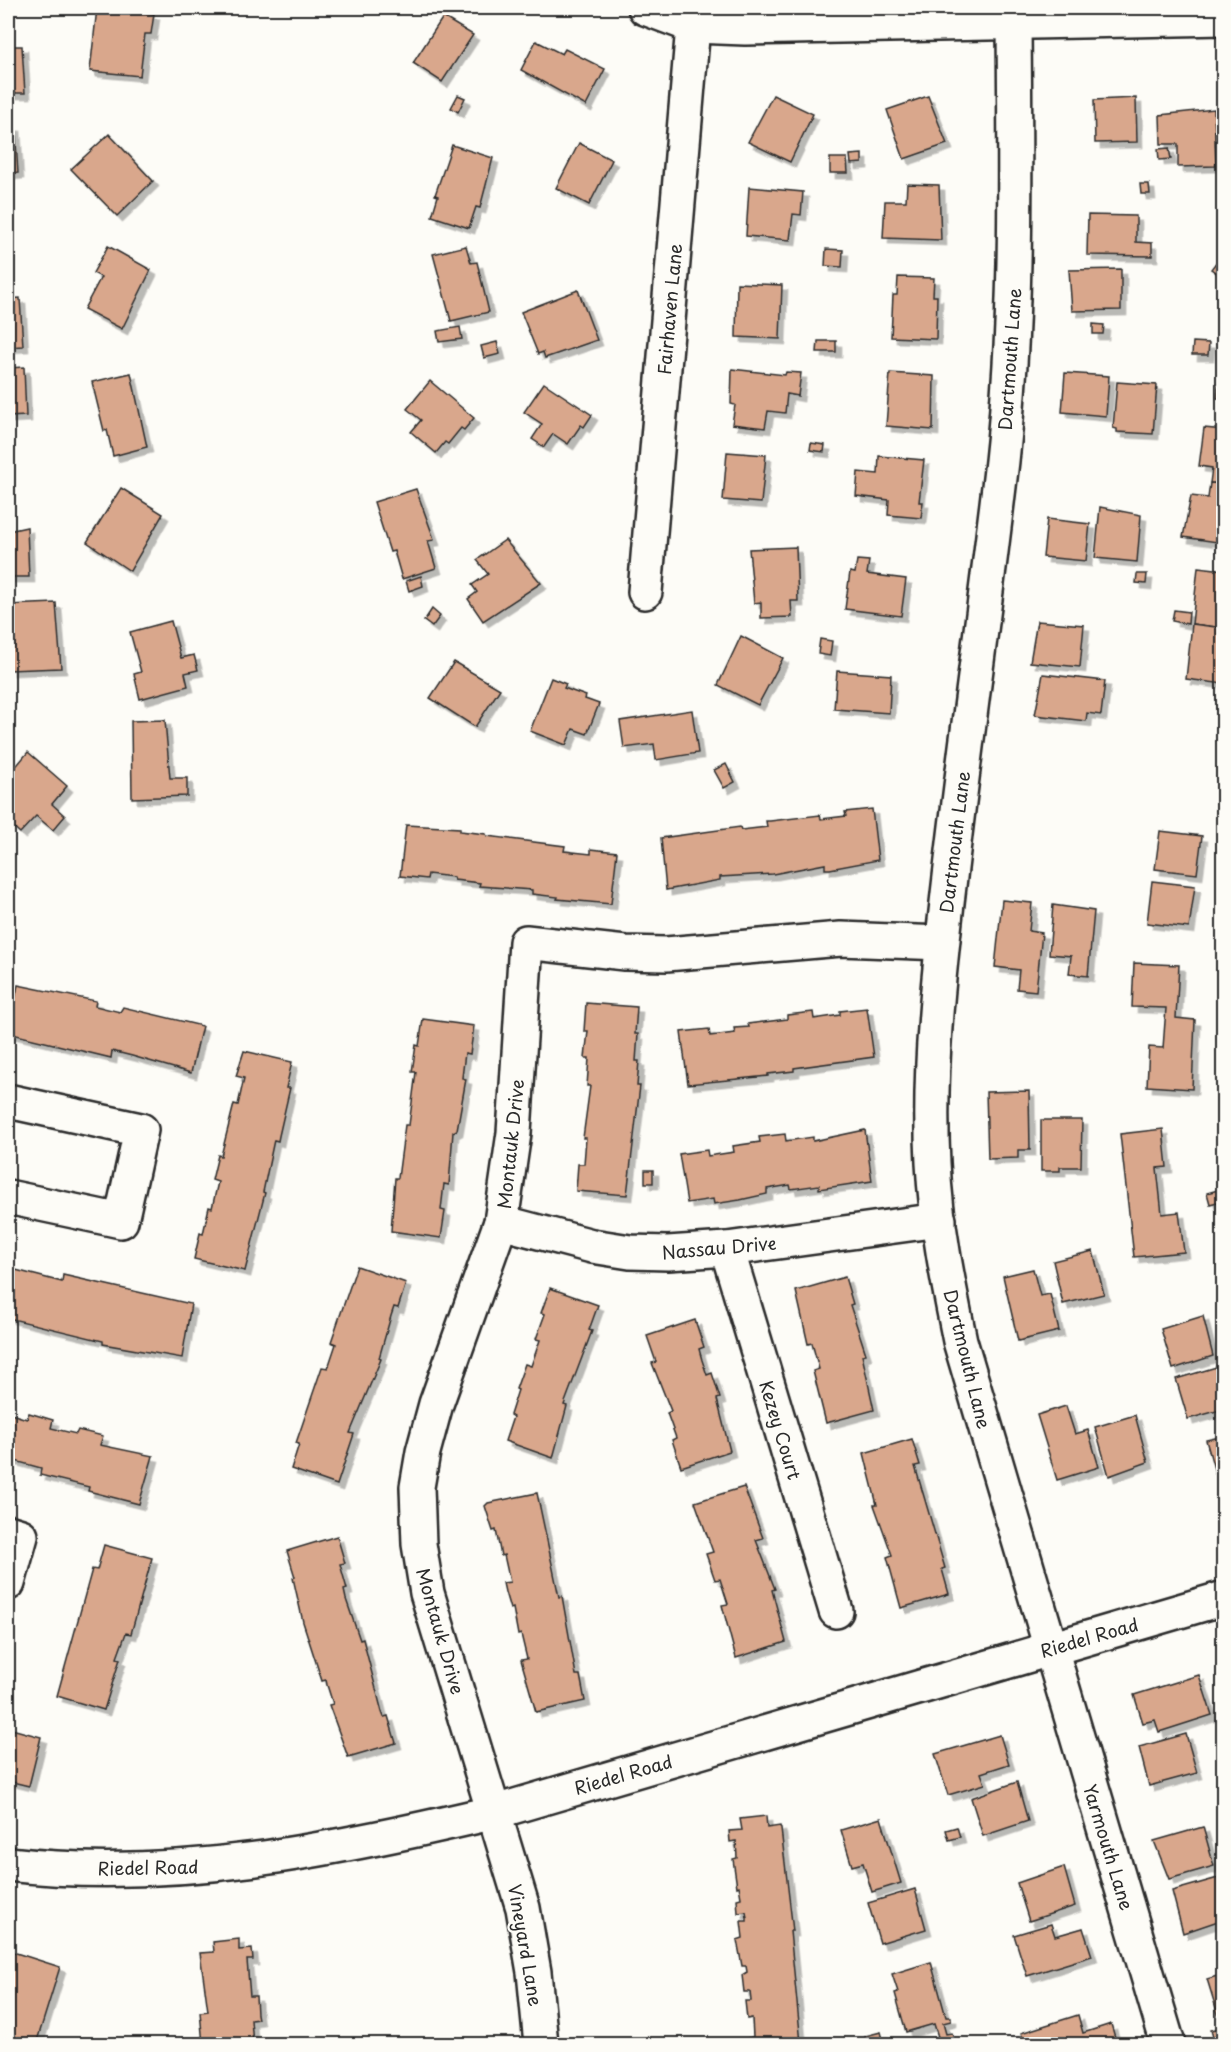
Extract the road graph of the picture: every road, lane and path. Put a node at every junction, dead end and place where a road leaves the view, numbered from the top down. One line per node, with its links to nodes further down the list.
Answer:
1 (645, 8): 4 (street)
2 (1224, 18): 3 (street)
3 (1014, 22): 4 (street); 6 (street, Dartmouth Lane)
4 (693, 26): 5 (street, Fairhaven Lane)
5 (645, 592)
6 (942, 943): 9 (street, Dartmouth Lane); 10 (street, Montauk Drive)
7 (8, 1101): 8 (street)
8 (8, 1197)
9 (939, 1220): 11 (street, Nassau Drive); 16 (street, Dartmouth Lane)
10 (501, 1222): 11 (street, Nassau Drive); 17 (street, Montauk Drive)
11 (727, 1249): 15 (street, Kezey Court)
12 (8, 1532): 13 (street)
13 (8, 1583)
14 (1224, 1598): 16 (street, Riedel Road)
15 (836, 1611)
16 (1050, 1649): 17 (street, Riedel Road); 20 (street, Yarmouth Lane)
17 (495, 1812): 18 (street, Riedel Road); 19 (street, Vineyard Lane)
18 (8, 1864)
19 (541, 2044)
20 (1168, 2044)

